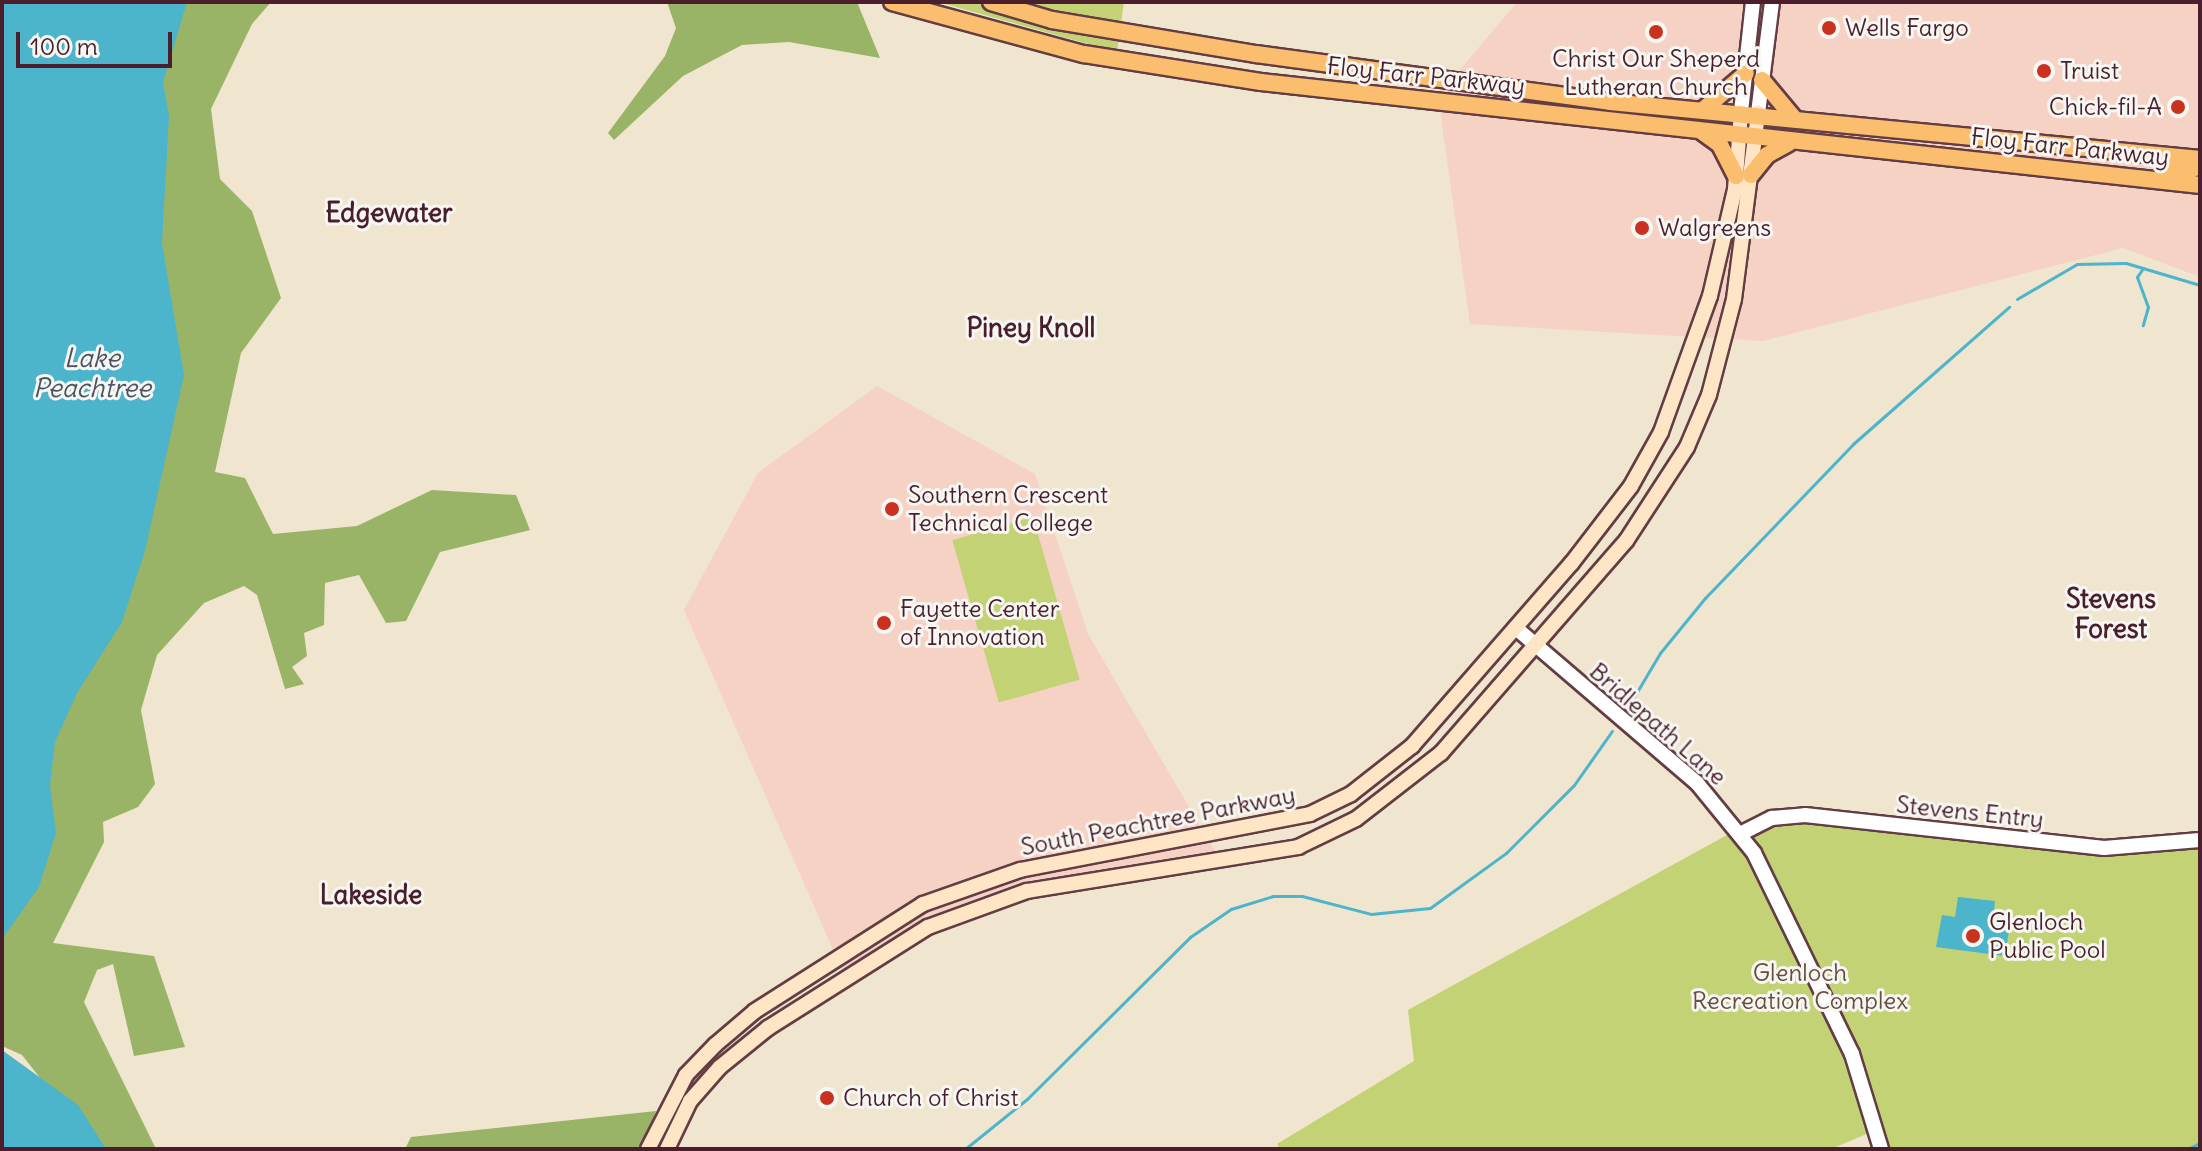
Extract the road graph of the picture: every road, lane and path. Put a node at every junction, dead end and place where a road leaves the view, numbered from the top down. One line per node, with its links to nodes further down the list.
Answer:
1 (892, 2): 10 (main road, Floy Farr Parkway)
2 (991, 2): 7 (main road, Floy Farr Parkway)
3 (1753, 2): 5 (street)
4 (1772, 2): 6 (street)
5 (1746, 73): 7 (main road); 8 (street)
6 (1762, 80): 8 (street); 9 (main road)
7 (1704, 109): 8 (main road, Floy Farr Parkway)
8 (1749, 112): 9 (main road, Floy Farr Parkway); 11 (main road, South Peachtree Parkway)
9 (1793, 117): 13 (main road, Floy Farr Parkway)
10 (1700, 130): 11 (main road, Floy Farr Parkway); 16 (main road)
11 (1747, 136): 12 (main road, Floy Farr Parkway); 16 (main road, South Peachtree Parkway)
12 (1791, 143): 15 (main road, Floy Farr Parkway); 16 (main road)
13 (2200, 159)
14 (2200, 165): 15 (main road)
15 (2083, 170): 17 (main road, Floy Farr Parkway)
16 (1743, 175): 18 (main road, South Peachtree Parkway); 19 (main road, South Peachtree Parkway)
17 (2200, 185)
18 (1516, 628): 19 (street, Bridlepath Lane); 22 (main road, South Peachtree Parkway)
19 (1535, 645): 20 (street, Bridlepath Lane); 23 (main road, South Peachtree Parkway)
20 (1740, 834): 21 (street, Stevens Entry); 24 (street, Bridlepath Lane)
21 (2200, 840)
22 (648, 1149)
23 (667, 1149)
24 (1881, 1149)

